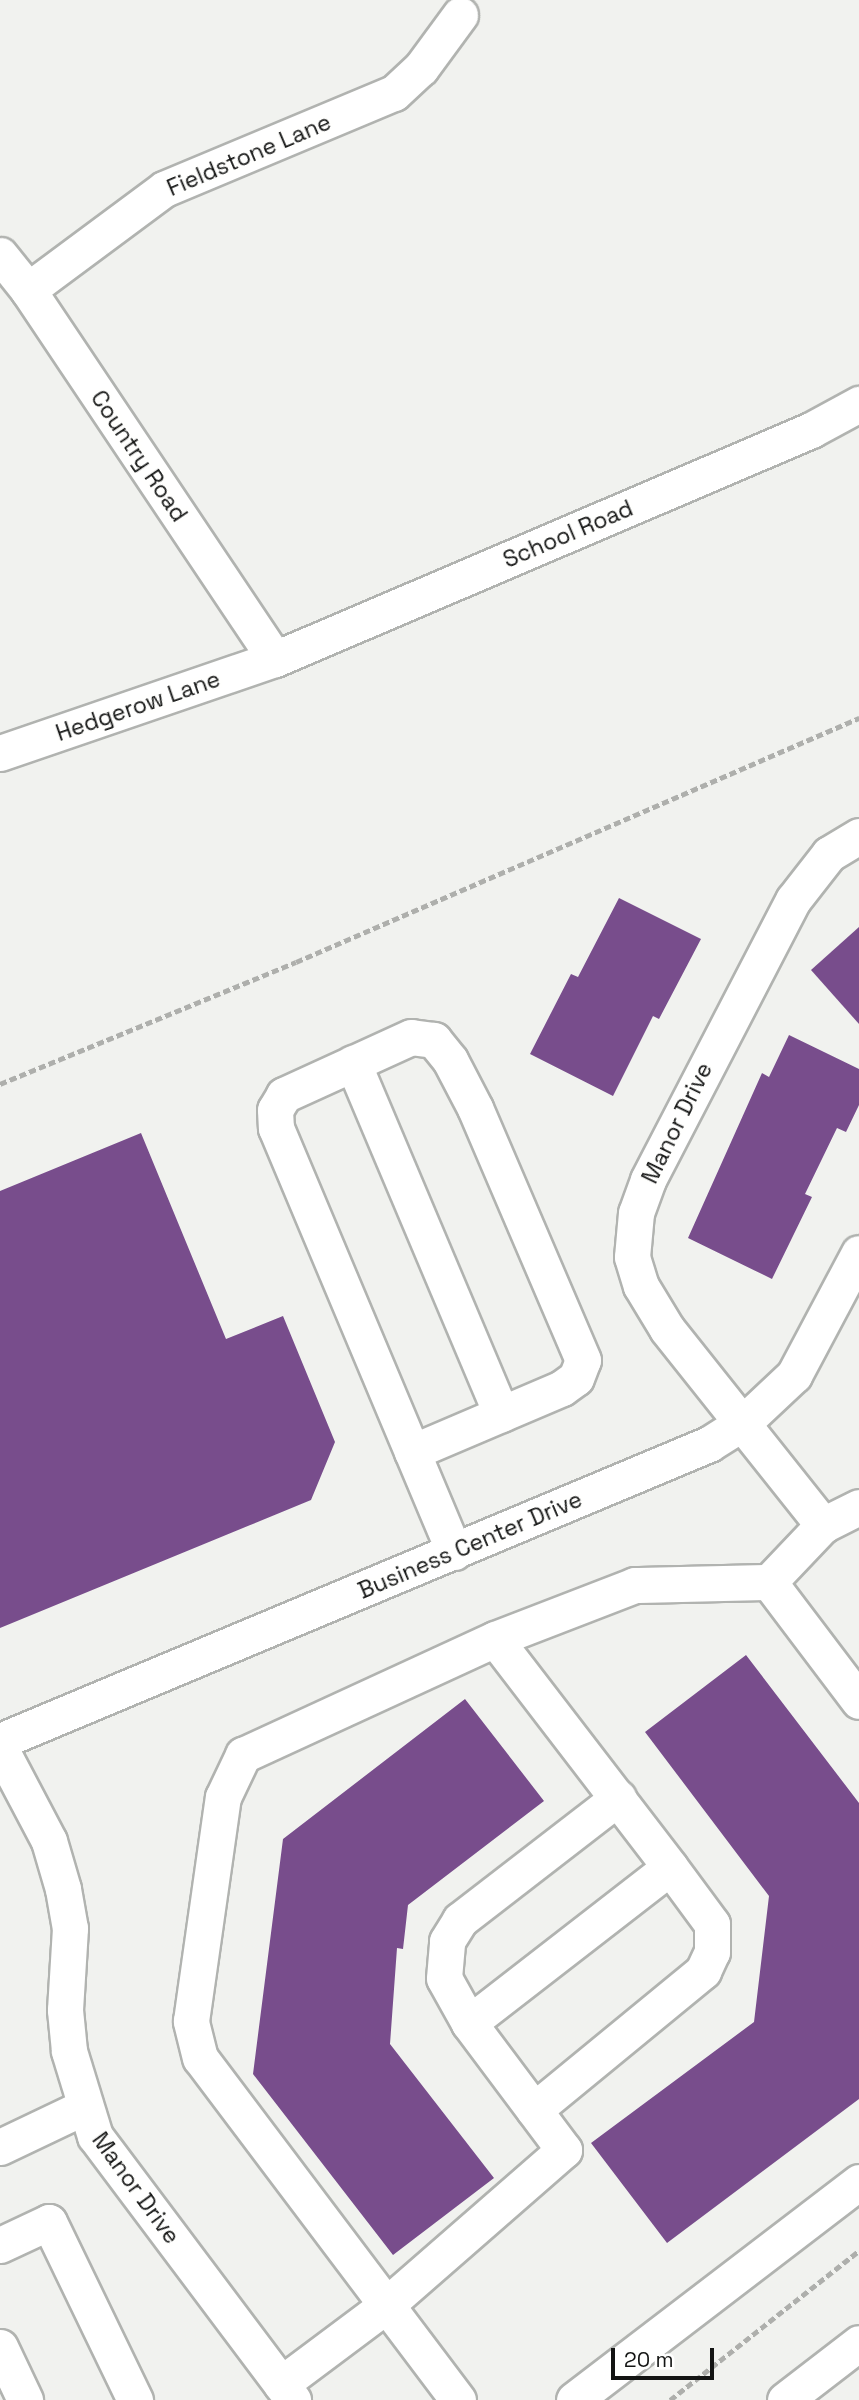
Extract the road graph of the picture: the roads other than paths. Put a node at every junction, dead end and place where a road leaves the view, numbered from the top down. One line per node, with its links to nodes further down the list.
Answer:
1 (460, 15): 3 (street, Fieldstone Lane)
2 (0, 255): 3 (street, Country Road)
3 (28, 290): 5 (street, Country Road)
4 (859, 404): 5 (street, School Road)
5 (275, 659): 6 (street, Hedgerow Lane)
6 (0, 753)
7 (859, 836): 11 (street, Manor Drive)
8 (353, 1063): 10 (street); 10 (street); 12 (street)
9 (859, 1253): 11 (street, Business Center Drive)
10 (501, 1414): 12 (street)
11 (744, 1422): 14 (street, Manor Drive); 15 (street, Business Center Drive)
12 (412, 1452): 15 (street)
13 (859, 1507): 14 (street)
14 (823, 1525): 16 (street)
15 (454, 1552): 19 (street, Business Center Drive)
16 (769, 1582): 17 (street); 18 (street)
17 (495, 1639): 21 (street); 29 (street)
18 (859, 1701)
19 (0, 1741)
20 (0, 1748): 24 (street, Manor Drive)
21 (618, 1798): 22 (street); 23 (street)
22 (670, 1867): 23 (street); 25 (street)
23 (469, 2023): 25 (street)
24 (85, 2107): 26 (street); 32 (street, Manor Drive)
25 (534, 2110): 29 (street)
26 (0, 2147)
27 (859, 2182): 36 (street)
28 (0, 2245): 34 (street)
29 (384, 2307): 32 (street); 35 (street)
30 (859, 2343): 37 (street)
31 (0, 2347): 33 (street)
32 (287, 2392)
33 (25, 2400)
34 (135, 2400)
35 (458, 2400)
36 (574, 2400)
37 (785, 2400)

